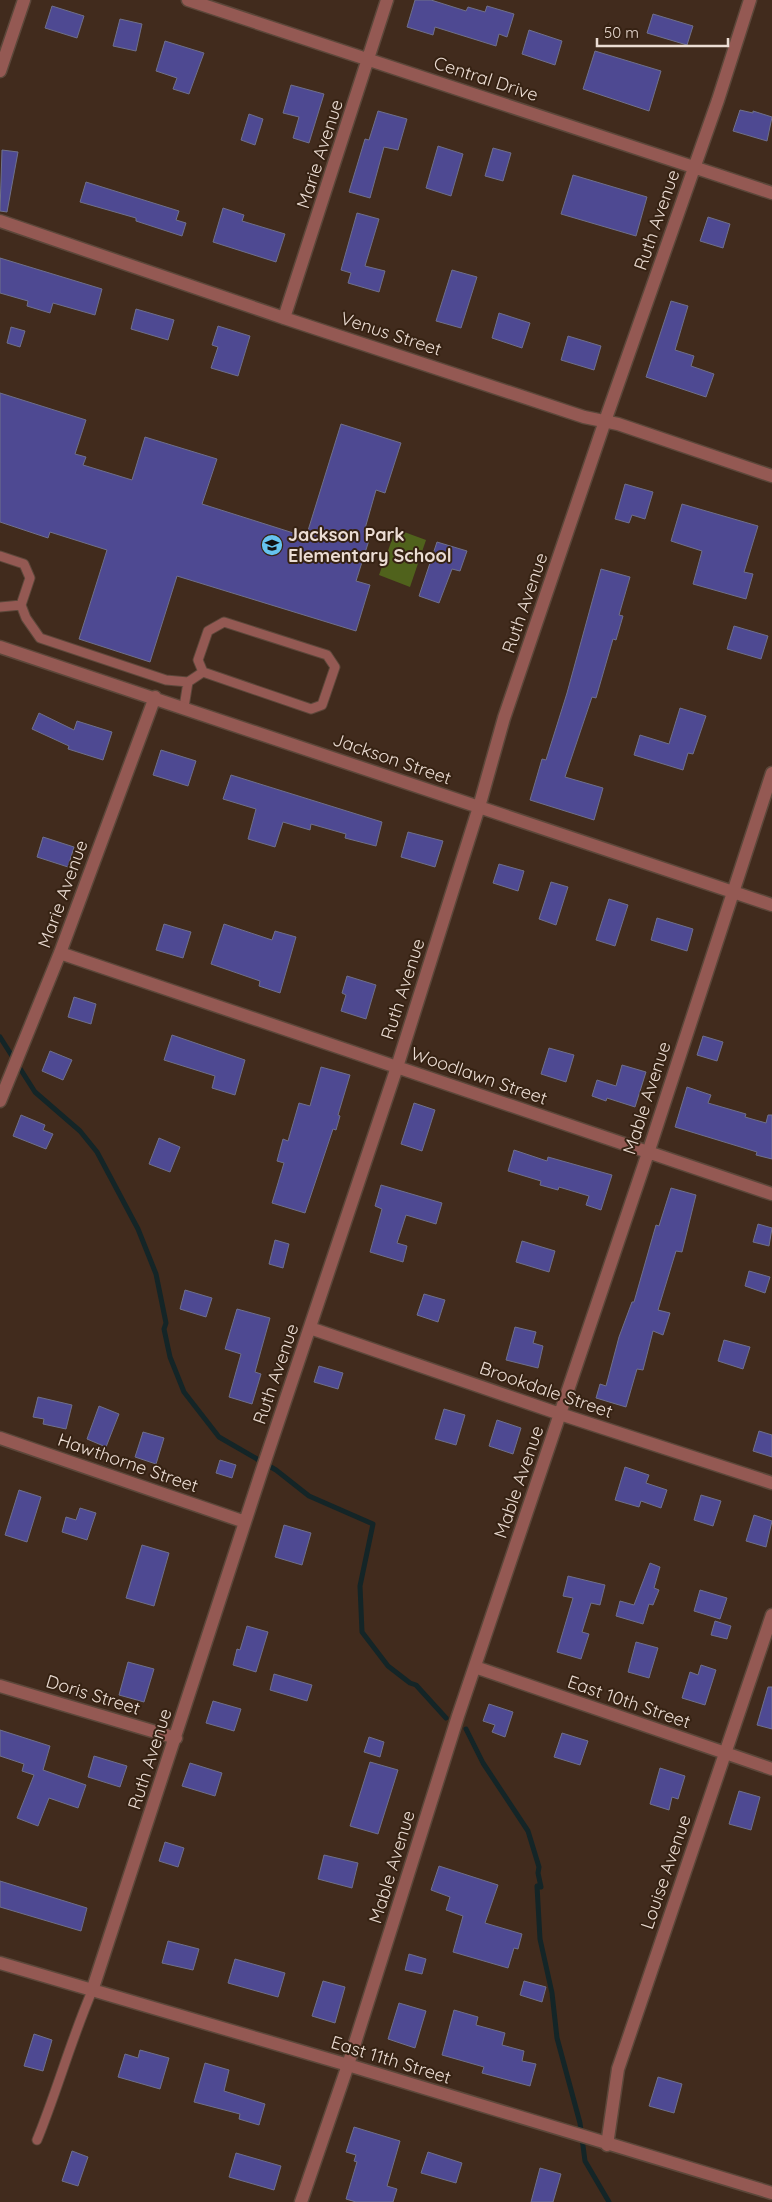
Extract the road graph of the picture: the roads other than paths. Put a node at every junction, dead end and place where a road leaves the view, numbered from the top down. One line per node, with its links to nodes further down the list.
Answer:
1 (24, 0): 6 (street)
2 (188, 0): 5 (street, Central Drive)
3 (387, 0): 5 (street, Marie Avenue)
4 (750, 0): 7 (street, Ruth Avenue)
5 (370, 59): 7 (street, Central Drive); 10 (street, Marie Avenue)
6 (0, 71)
7 (695, 167): 8 (street, Central Drive); 11 (street, Ruth Avenue)
8 (772, 193)
9 (0, 221): 10 (street, Venus Street)
10 (284, 318): 11 (street, Venus Street)
11 (605, 421): 12 (street, Venus Street); 22 (street, Ruth Avenue)
12 (772, 476)
13 (0, 556): 14 (lane)
14 (21, 605): 15 (lane); 18 (lane)
15 (0, 606)
16 (0, 646): 19 (street, Jackson Street)
17 (203, 672): 17 (lane); 18 (lane)
18 (188, 682): 20 (lane)
19 (155, 697): 20 (street, Jackson Street); 25 (street, Marie Avenue)
20 (184, 707): 22 (street, Jackson Street)
21 (772, 773): 23 (street, Mable Avenue)
22 (479, 807): 23 (street, Jackson Street); 26 (street, Ruth Avenue)
23 (733, 891): 24 (street, Jackson Street); 28 (street, Mable Avenue)
24 (772, 905)
25 (60, 953): 26 (street, Woodlawn Street); 27 (street, Marie Avenue)
26 (397, 1067): 28 (street, Woodlawn Street); 30 (street, Ruth Avenue)
27 (0, 1101)
28 (648, 1153): 29 (street, Woodlawn Street); 31 (street, Mable Avenue)
29 (772, 1194)
30 (310, 1328): 31 (street, Brookdale Street); 34 (street, Ruth Avenue)
31 (560, 1414): 33 (street, Brookdale Street); 36 (street, Mable Avenue)
32 (0, 1438): 34 (street, Hawthorne Street)
33 (772, 1483)
34 (245, 1522): 38 (street, Ruth Avenue)
35 (772, 1615): 39 (street, Louise Avenue)
36 (475, 1667): 39 (street, East 10th Street); 43 (street, Mable Avenue)
37 (0, 1686): 38 (street, Doris Street)
38 (176, 1738): 42 (street, Ruth Avenue)
39 (724, 1753): 40 (street, East 10th Street); 45 (street, Louise Avenue)
40 (772, 1769)
41 (0, 1963): 42 (street, East 11th Street)
42 (92, 1991): 43 (street, East 11th Street); 44 (lane)
43 (348, 2065): 45 (street, East 11th Street); 47 (street, Mable Avenue)
44 (37, 2140)
45 (607, 2144): 46 (street, East 11th Street)
46 (772, 2193)
47 (301, 2202)

